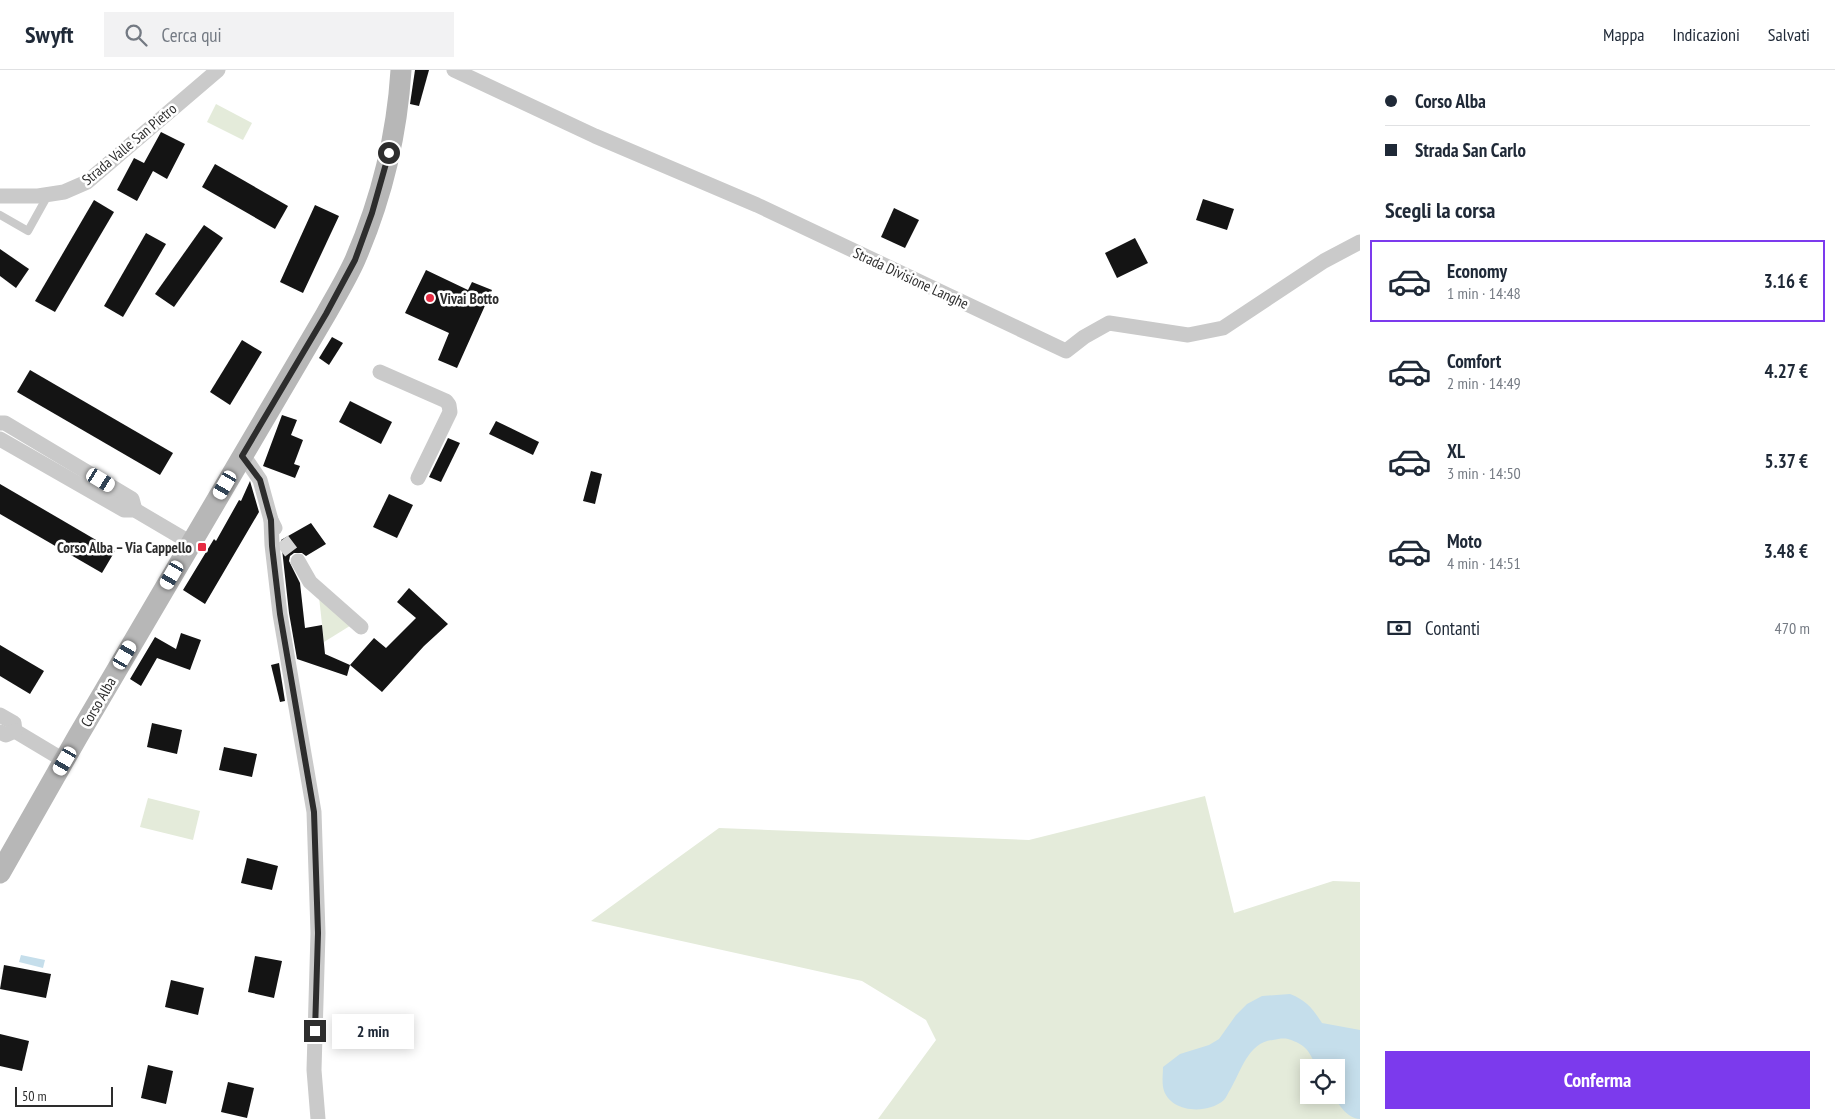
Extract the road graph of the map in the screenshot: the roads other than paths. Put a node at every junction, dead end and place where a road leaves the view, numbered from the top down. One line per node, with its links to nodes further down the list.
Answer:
1 (218, 70): 4 (street, Strada Valle San Pietro)
2 (401, 70): 11 (street, Corso Alba)
3 (454, 70): 7 (street, Strada Divisione Langhe)
4 (48, 195): 5 (street, Strada Valle San Pietro); 6 (lane)
5 (0, 196)
6 (0, 215)
7 (1360, 242)
8 (380, 372): 12 (street)
9 (0, 423): 13 (street)
10 (0, 439): 13 (street)
11 (242, 456): 14 (street); 16 (street, Corso Alba)
12 (418, 478)
13 (135, 510): 16 (street)
14 (271, 520): 15 (street); 23 (street)
15 (282, 540)
16 (191, 543): 21 (street, Corso Alba)
17 (298, 561): 18 (street)
18 (361, 627)
19 (0, 715): 20 (street)
20 (8, 732): 21 (street)
21 (65, 761): 22 (street, Corso Alba)
22 (0, 873)
23 (318, 1119)

